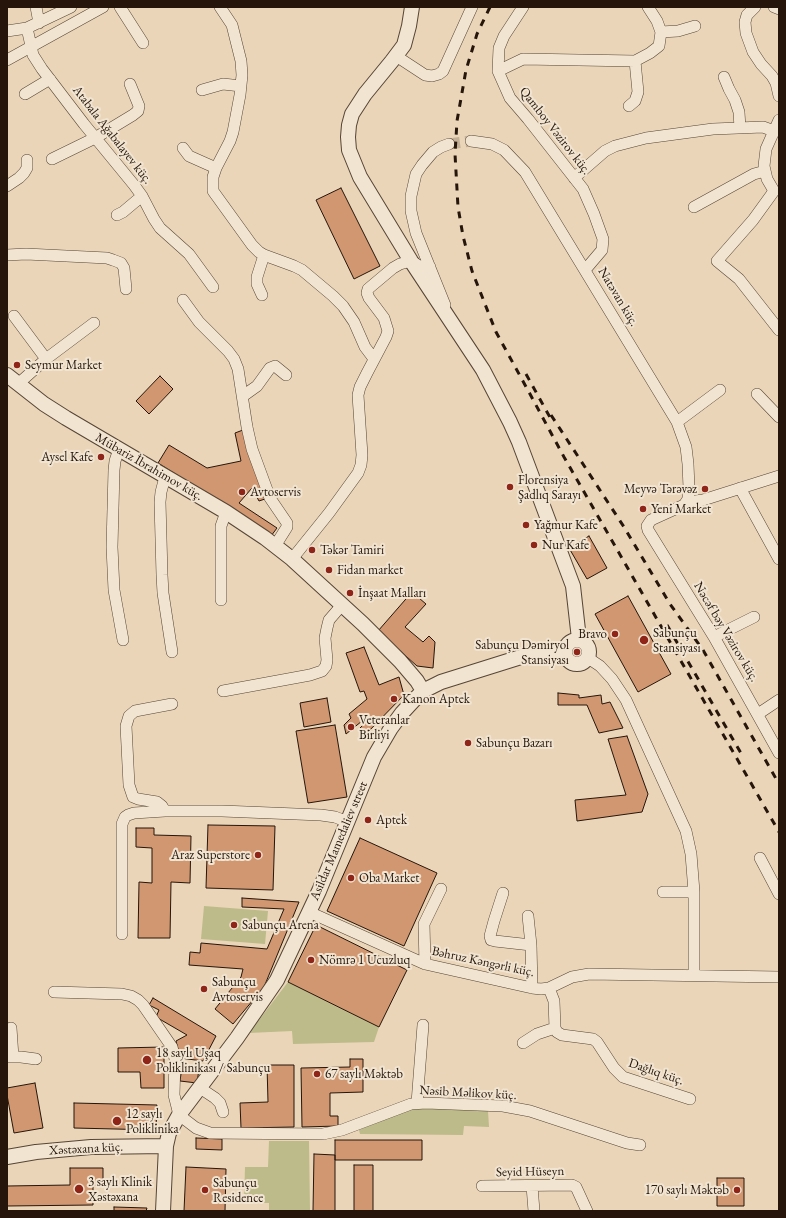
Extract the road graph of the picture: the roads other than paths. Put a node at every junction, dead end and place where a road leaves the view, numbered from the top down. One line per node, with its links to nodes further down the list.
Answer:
1 (36, 7): 13 (street)
2 (72, 7): 13 (street)
3 (103, 7): 19 (street)
4 (120, 7): 18 (street)
5 (220, 7): 27 (street)
6 (412, 7): 20 (street)
7 (472, 7): 20 (street)
8 (523, 7): 23 (street, Qamboy Vəzirov küç.)
9 (648, 7): 17 (street)
10 (754, 7): 30 (street)
11 (774, 7): 12 (street)
12 (779, 9)
13 (39, 23): 15 (street)
14 (695, 26): 17 (street)
15 (27, 28): 16 (street); 19 (street, Atabala Ağabalayev küç.)
16 (7, 31)
17 (661, 32): 22 (street)
18 (143, 43)
19 (31, 46): 21 (street); 25 (street, Atabala Ağabalayev küç.)
20 (396, 56): 51 (street)
21 (7, 60)
22 (635, 61): 23 (street); 31 (street)
23 (498, 71): 43 (street, Qamboy Vəzirov küç.)
24 (724, 77): 33 (street)
25 (50, 79): 29 (street); 35 (street, Atabala Ağabalayev küç.)
26 (130, 84): 35 (street)
27 (241, 86): 28 (street); 41 (street)
28 (202, 90)
29 (25, 94)
30 (779, 96)
31 (629, 106)
32 (779, 120): 34 (street)
33 (740, 128): 34 (street); 43 (street)
34 (776, 131): 42 (street)
35 (95, 138): 39 (street); 46 (street, Atabala Ağabalayev küç.)
36 (471, 141): 53 (street, Natəvan küç.)
37 (449, 144): 52 (street)
38 (183, 148): 41 (street)
39 (52, 159)
40 (28, 160): 44 (street)
41 (216, 168): 50 (street)
42 (765, 171): 45 (street); 47 (street)
43 (574, 178): 53 (street, Qamboy Vəzirov küç.)
44 (7, 186)
45 (777, 193): 61 (street)
46 (142, 196): 48 (street); 54 (street, Atabala Ağabalayev küç.)
47 (694, 206)
48 (116, 215)
49 (7, 255): 55 (street)
50 (264, 255): 56 (street); 63 (street)
51 (411, 261): 52 (street); 60 (street); 63 (street)
52 (430, 267): 60 (street)
53 (585, 270): 71 (street, Natəvan küç.)
54 (213, 288)
55 (126, 289)
56 (262, 295)
57 (183, 300): 69 (street)
58 (14, 316): 62 (street)
59 (94, 323): 62 (street)
60 (452, 323): 85 (street)
61 (779, 330)
62 (46, 358): 66 (street)
63 (374, 359): 79 (street)
64 (286, 375): 69 (street)
65 (7, 376): 66 (street, Mübariz İbrahimov küç.)
66 (18, 384): 72 (street, Mübariz İbrahimov küç.)
67 (720, 390): 71 (street)
68 (757, 394): 70 (street)
69 (243, 396): 78 (street)
70 (779, 417)
71 (677, 422): 76 (street, Natəvan küç.)
72 (119, 449): 74 (street, Mübariz İbrahimov küç.); 86 (street)
73 (779, 476): 75 (street)
74 (165, 477): 77 (street, Mübariz İbrahimov küç.); 87 (street)
75 (740, 488): 76 (street); 80 (street)
76 (687, 502): 84 (street, Nəcəf bəy Vəzirov küç.)
77 (226, 512): 78 (street, Mübariz İbrahimov küç.); 81 (street)
78 (275, 546): 79 (street, Mübariz İbrahimov küç.)
79 (292, 559): 82 (street, Mübariz İbrahimov küç.)
80 (779, 559)
81 (221, 600)
82 (342, 606): 90 (street); 91 (street, Mübariz İbrahimov küç.)
83 (754, 617): 84 (street)
84 (714, 637): 94 (street, Nəcəf bəy Vəzirov küç.)
85 (579, 639): 88 (street); 89 (street)
86 (123, 640)
87 (172, 652)
88 (564, 652): 89 (street); 91 (street, Asildar Mamedaliev street)
89 (588, 658): 101 (street)
90 (223, 691)
91 (423, 691): 97 (street, Asildar Mamedaliev street)
92 (779, 700): 94 (street)
93 (172, 704): 96 (street)
94 (758, 714): 95 (street, Nəcəf bəy Vəzirov küç.)
95 (779, 753)
96 (165, 811): 97 (street); 106 (street)
97 (348, 822): 104 (street, Asildar Mamedaliev street)
98 (760, 858): 103 (street)
99 (442, 889): 108 (street)
100 (664, 892): 101 (street)
101 (694, 892): 109 (street)
102 (503, 893): 107 (street)
103 (779, 894)
104 (309, 912): 108 (street, Bəhruz Kəngərli küç.); 120 (street, Asildar Mamedaliev street)
105 (528, 916): 107 (street)
106 (122, 934)
107 (531, 944): 111 (street)
108 (424, 964): 111 (street, Bəhruz Kəngərli küç.)
109 (694, 975): 110 (street, Bəhruz Kəngərli küç.); 112 (street, Bəhruz Kəngərli küç.)
110 (779, 977)
111 (532, 988): 112 (street, Bəhruz Kəngərli küç.)
112 (549, 988): 116 (street)
113 (54, 992): 124 (street)
114 (423, 1025): 122 (street)
115 (11, 1028): 118 (street)
116 (555, 1028): 117 (street); 121 (street, Dağlıq küç.)
117 (523, 1043)
118 (10, 1057): 119 (street)
119 (36, 1059)
120 (200, 1088): 123 (street); 124 (street, Asildar Mamedaliev street)
121 (690, 1099)
122 (417, 1103): 124 (street, Nəsib Məlikov küç.); 125 (street, Nəsib Məlikov küç.)
123 (223, 1112)
124 (179, 1115): 126 (street, Asildar Mamedaliev street)
125 (640, 1145)
126 (166, 1146): 127 (street, Xəstəxana küç.); 130 (street, Asildar Mamedaliev street)
127 (7, 1157)
128 (482, 1186): 129 (street, Seyid Hüseyn)
129 (532, 1186): 131 (street); 132 (street, Seyid Hüseyn)
130 (163, 1211)
131 (534, 1211)
132 (587, 1211)

